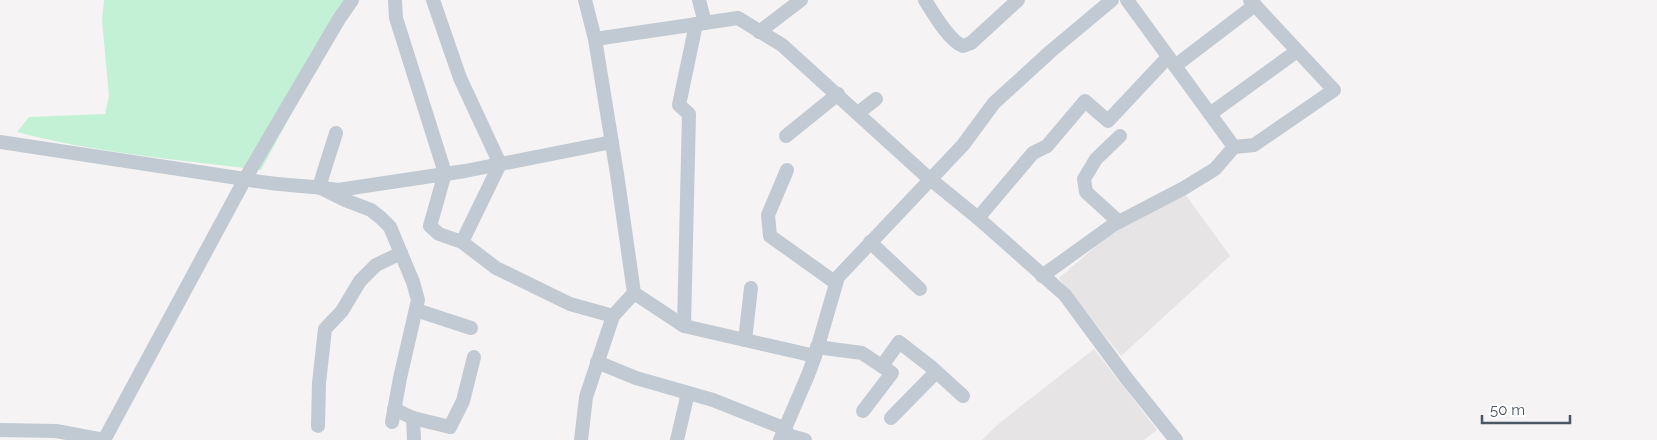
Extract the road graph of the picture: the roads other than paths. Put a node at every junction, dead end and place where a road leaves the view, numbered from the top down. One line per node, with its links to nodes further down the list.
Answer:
1 (352, 0): 30 (street)
2 (395, 0): 29 (street)
3 (433, 0): 27 (street)
4 (585, 0): 14 (street)
5 (699, 0): 12 (street)
6 (801, 0): 13 (street)
7 (925, 0): 8 (street)
8 (1018, 0)
9 (1112, 0): 31 (street)
10 (1127, 0): 16 (street)
11 (1252, 2): 15 (street); 16 (street)
12 (701, 23): 13 (street); 14 (street); 45 (street)
13 (759, 32): 17 (street)
14 (596, 39): 25 (street)
15 (1297, 51): 20 (street); 26 (street)
16 (1172, 61): 20 (street); 33 (street)
17 (838, 94): 19 (street); 22 (street)
18 (876, 99): 19 (street)
19 (858, 113): 31 (street)
20 (1210, 114): 26 (street)
21 (336, 134): 32 (street)
22 (786, 136)
23 (1120, 136): 34 (street)
24 (0, 142): 30 (street)
25 (612, 142): 27 (street); 42 (street)
26 (1234, 147): 34 (street)
27 (500, 164): 29 (street); 35 (street)
28 (787, 170): 39 (street)
29 (445, 173): 32 (street); 35 (street)
30 (245, 179): 32 (street); 61 (street)
31 (930, 179): 33 (street); 36 (street)
32 (318, 187): 37 (street)
33 (978, 218): 38 (street)
34 (1119, 222): 38 (street)
35 (462, 242): 44 (street)
36 (870, 242): 39 (street); 41 (street)
37 (401, 253): 43 (street); 58 (street)
38 (1042, 276): 66 (street)
39 (836, 283): 48 (street)
40 (752, 288): 47 (street)
41 (920, 289)
42 (634, 293): 44 (street); 45 (street)
43 (416, 310): 46 (street); 56 (street)
44 (613, 316): 50 (street)
45 (684, 326): 47 (street)
46 (471, 328)
47 (744, 340): 48 (street)
48 (816, 351): 51 (street); 60 (street)
49 (474, 357): 56 (street)
50 (597, 362): 53 (street); 63 (street)
51 (882, 366): 52 (street); 55 (street)
52 (936, 372): 54 (street); 57 (street)
53 (688, 393): 60 (street); 64 (street)
54 (963, 396)
55 (863, 411)
56 (413, 418): 62 (street)
57 (892, 418)
58 (318, 426)
59 (0, 430): 61 (street)
60 (783, 434): 65 (street)
61 (104, 440)
62 (414, 440)
63 (581, 440)
64 (677, 440)
65 (805, 440)
66 (1176, 440)

